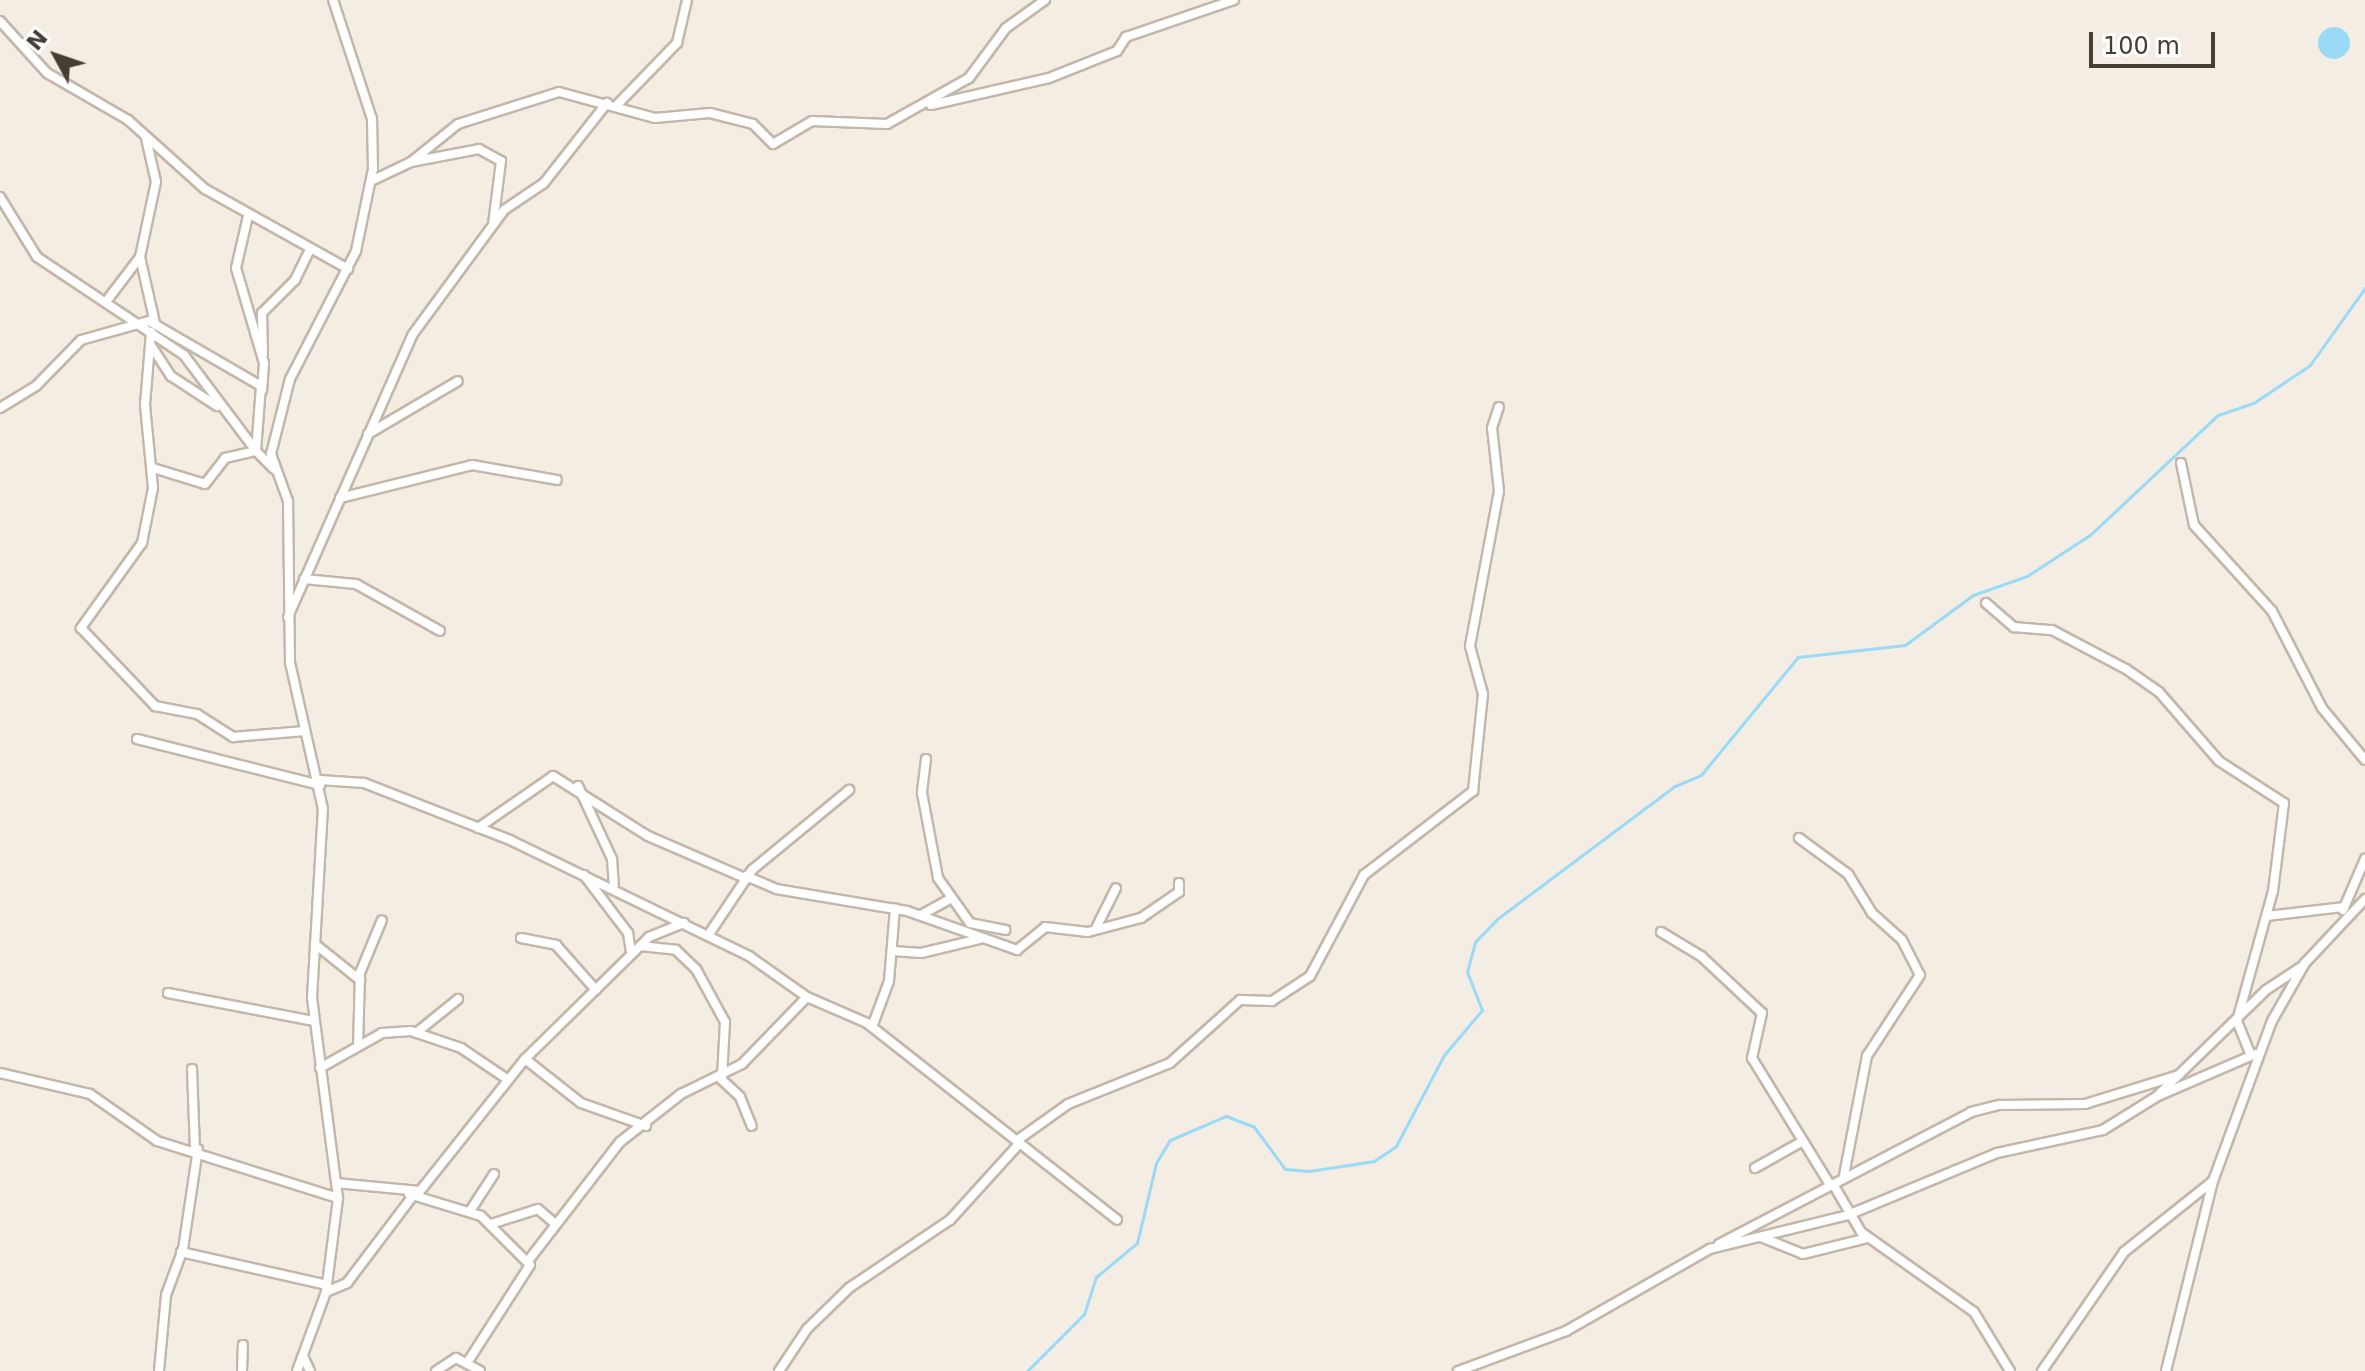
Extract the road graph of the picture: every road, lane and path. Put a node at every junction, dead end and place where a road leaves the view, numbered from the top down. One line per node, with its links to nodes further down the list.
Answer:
1 (333, 0): 10 (street)
2 (687, 0): 6 (street)
3 (1045, 0): 7 (street)
4 (1234, 0): 7 (street)
5 (0, 21): 8 (street)
6 (612, 104): 7 (street); 9 (street); 13 (street)
7 (920, 108)
8 (144, 133): 12 (street); 15 (street)
9 (411, 162): 10 (street); 13 (street)
10 (371, 181): 16 (street)
11 (0, 197): 17 (street)
12 (248, 216): 14 (street); 22 (street)
13 (492, 226): 28 (street)
14 (308, 253): 16 (street); 22 (street)
15 (140, 257): 17 (street); 19 (street)
16 (348, 269): 32 (street)
17 (108, 299): 18 (street)
18 (137, 320): 19 (street); 20 (street); 27 (street)
19 (155, 323): 24 (street)
20 (151, 332): 21 (street); 25 (street)
21 (151, 345): 25 (street); 31 (street)
22 (263, 355): 24 (street)
23 (458, 381): 28 (street)
24 (262, 390): 29 (street)
25 (218, 406): 29 (street)
26 (1499, 407): 96 (street)
27 (0, 408)
28 (367, 435): 34 (street)
29 (256, 451): 31 (street); 32 (street)
30 (2181, 463): 42 (street)
31 (153, 468): 39 (street)
32 (274, 470): 37 (street)
33 (557, 480): 34 (street)
34 (340, 498): 35 (street)
35 (304, 579): 37 (street); 38 (street)
36 (1986, 603): 59 (street)
37 (287, 620): 39 (street)
38 (440, 631)
39 (305, 731): 43 (street)
40 (137, 739): 43 (street)
41 (926, 759): 54 (street)
42 (2365, 760)
43 (320, 782): 46 (street); 69 (street)
44 (577, 786): 46 (street); 50 (street); 52 (street)
45 (849, 790): 50 (street)
46 (478, 828): 49 (street)
47 (1799, 838): 102 (street)
48 (2365, 859): 56 (street)
49 (581, 871): 52 (street); 72 (street)
50 (746, 877): 57 (street); 66 (street)
51 (1179, 883): 63 (street)
52 (614, 885): 62 (street)
53 (1116, 888): 63 (street)
54 (950, 899): 58 (street); 64 (street)
55 (2365, 899): 61 (street)
56 (2344, 907): 59 (street); 61 (street)
57 (895, 908): 58 (street); 71 (street)
58 (921, 915): 68 (street)
59 (2267, 916): 80 (street)
60 (382, 920): 74 (street)
61 (2340, 920): 73 (street)
62 (685, 922): 66 (street); 70 (street)
63 (1097, 927): 68 (street)
64 (1005, 930)
65 (1661, 932): 95 (street)
66 (709, 934): 77 (street)
67 (521, 938): 75 (street)
68 (982, 938): 71 (street)
69 (315, 944): 74 (street); 79 (street)
70 (640, 946): 72 (street); 90 (street)
71 (893, 951): 81 (street)
72 (631, 955): 75 (street)
73 (2304, 965): 80 (street); 84 (street)
74 (360, 980): 83 (street)
75 (596, 990): 85 (street)
76 (168, 993): 79 (street)
77 (807, 997): 81 (street); 90 (street)
78 (458, 999): 82 (street)
79 (314, 1021): 86 (street)
80 (2237, 1021): 84 (street); 89 (street)
81 (872, 1027): 96 (street)
82 (416, 1033): 83 (street); 91 (street)
83 (358, 1046): 86 (street)
84 (2254, 1054): 92 (street); 100 (street)
85 (525, 1059): 91 (street); 93 (street)
86 (320, 1068): 101 (street)
87 (192, 1069): 97 (street)
88 (0, 1073): 97 (street)
89 (2179, 1075): 92 (street); 102 (street)
90 (721, 1078): 93 (street); 94 (street)
91 (507, 1079): 103 (street)
92 (2156, 1097): 106 (street)
93 (646, 1126): 109 (street)
94 (752, 1126)
95 (1803, 1141): 98 (street); 102 (street)
96 (1019, 1142): 107 (street); 125 (street)
97 (196, 1149): 104 (street); 113 (street)
98 (1755, 1168)
99 (494, 1174): 105 (street)
100 (2213, 1181): 128 (street); 129 (street)
101 (336, 1183): 103 (street); 104 (street)
102 (1834, 1183): 106 (street); 112 (street)
103 (410, 1195): 105 (street); 115 (street)
104 (338, 1198): 115 (street)
105 (470, 1211): 108 (street)
106 (1848, 1215): 110 (street); 111 (street)
107 (1117, 1220)
108 (491, 1224): 109 (street); 114 (street)
109 (555, 1224): 114 (street)
110 (1760, 1237): 111 (street); 112 (street)
111 (1867, 1238): 127 (street)
112 (1710, 1249): 126 (street)
113 (181, 1252): 115 (street); 120 (street)
114 (528, 1261): 118 (street)
115 (326, 1289): 117 (street)
116 (243, 1345): 121 (street)
117 (303, 1356): 119 (street); 122 (street)
118 (467, 1363): 123 (street); 124 (street)
119 (311, 1370)
120 (159, 1371)
121 (242, 1371)
122 (297, 1371)
123 (436, 1371)
124 (480, 1371)
125 (779, 1371)
126 (1458, 1371)
127 (2010, 1371)
128 (2042, 1371)
129 (2166, 1371)

